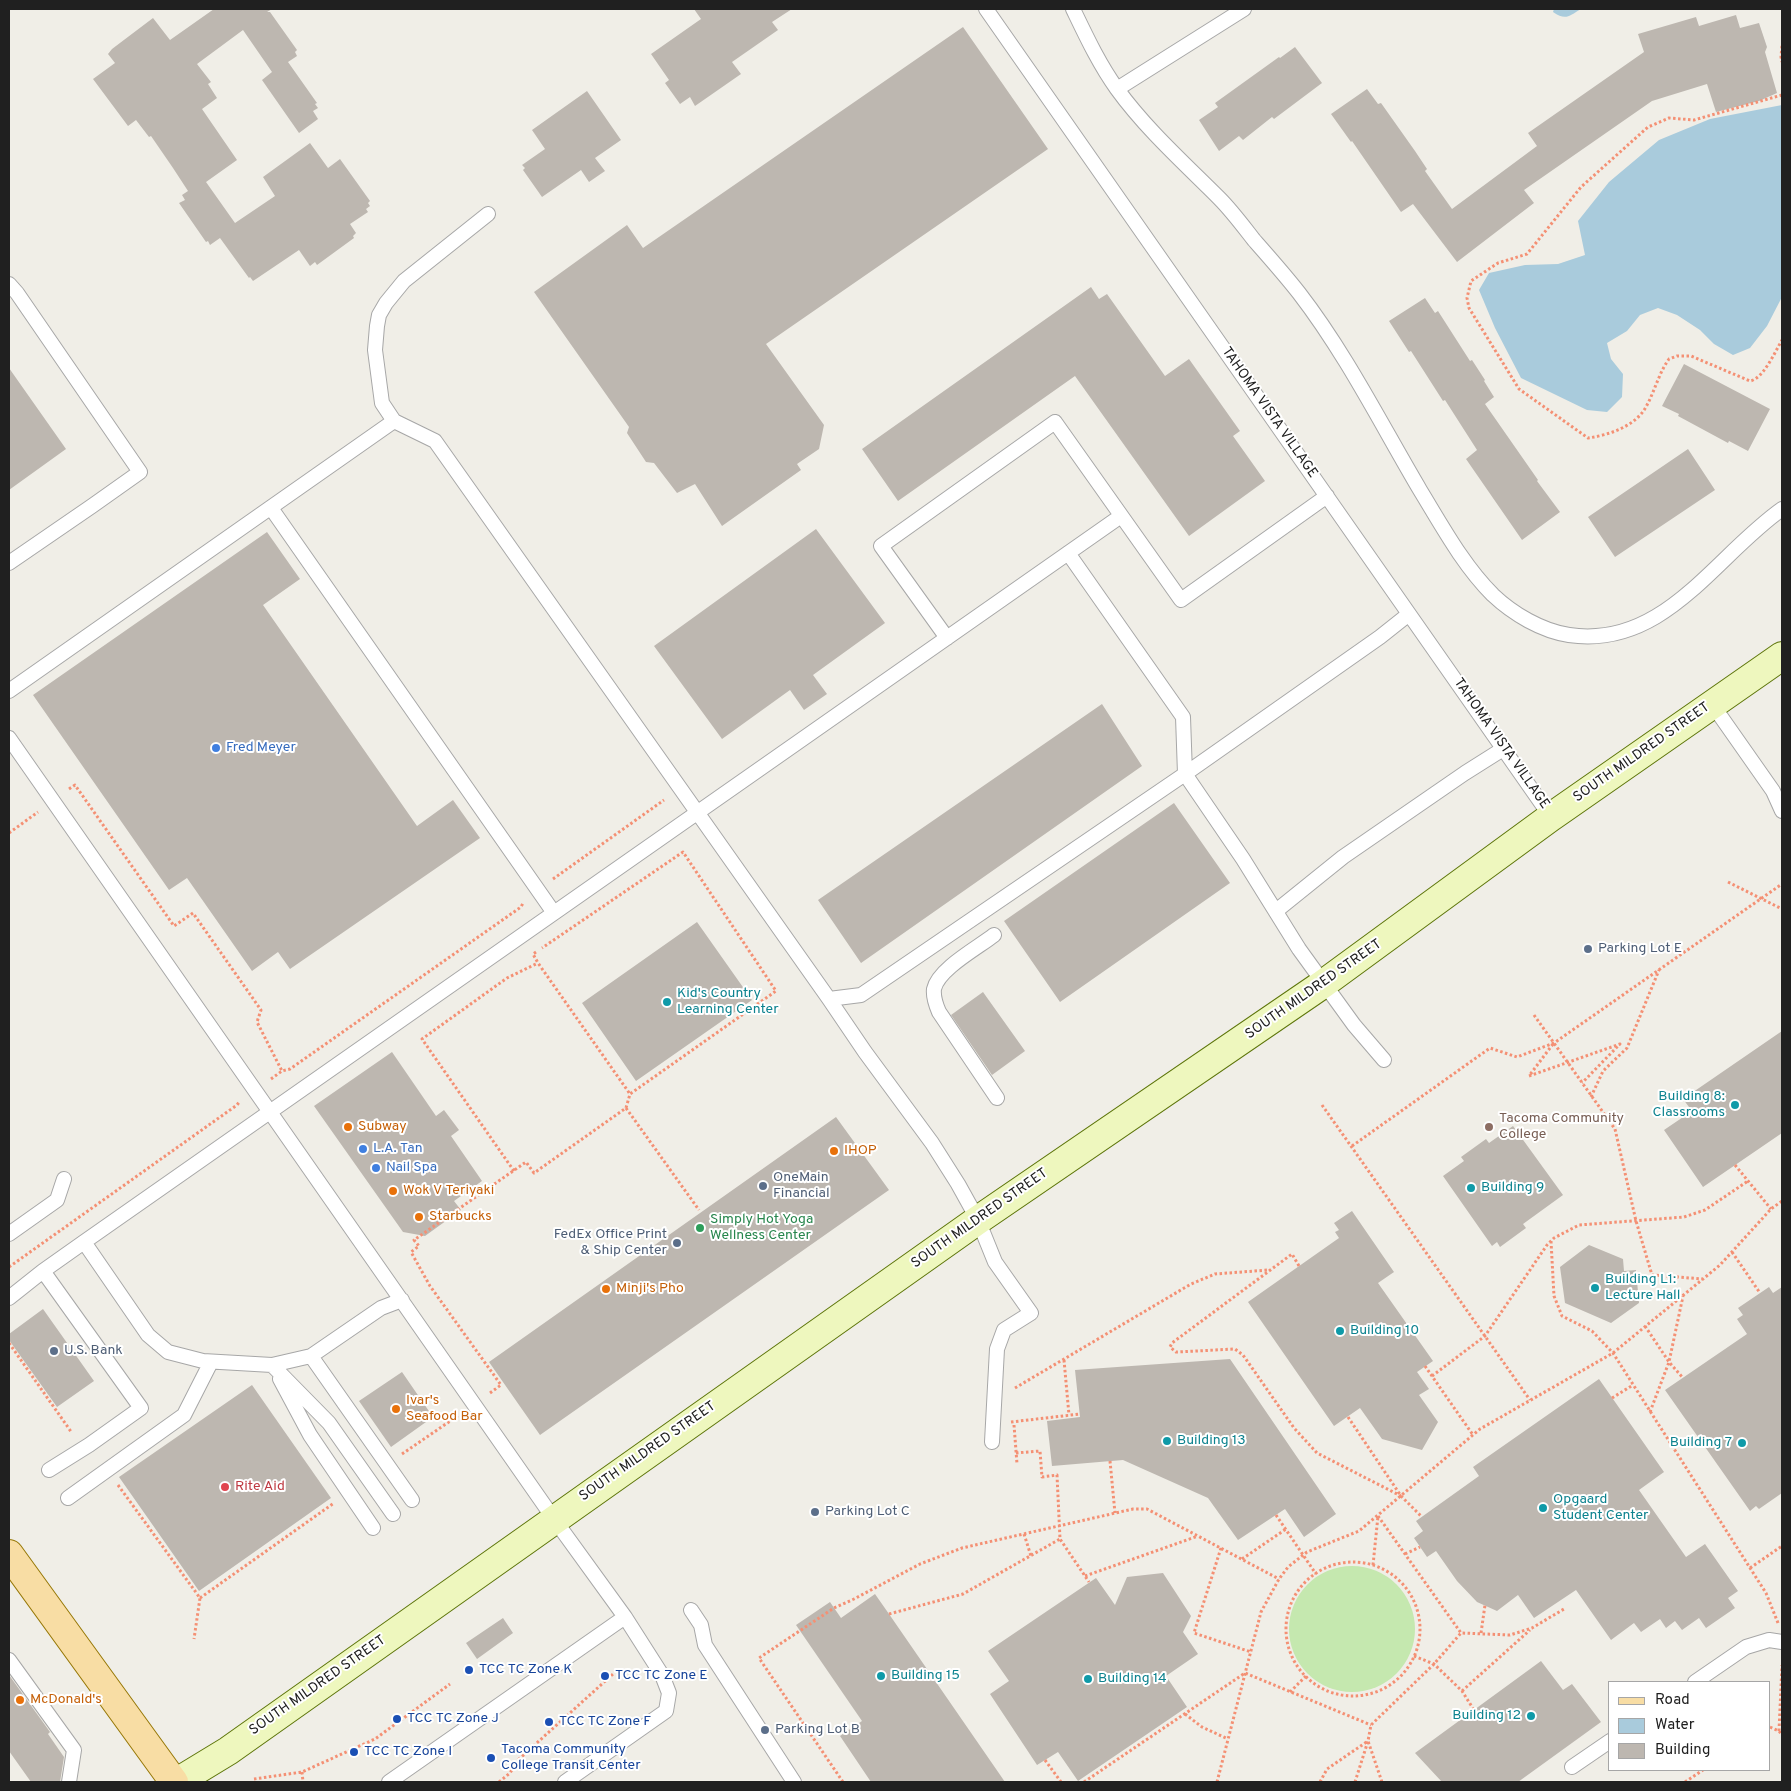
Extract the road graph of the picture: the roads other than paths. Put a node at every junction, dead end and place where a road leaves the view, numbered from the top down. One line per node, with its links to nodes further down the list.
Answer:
1 (986, 9): 8 (lane, TAHOMA VISTA VILLAGE)
2 (1073, 9): 4 (lane)
3 (1244, 9): 4 (lane)
4 (1117, 89): 10 (lane)
5 (488, 214): 7 (lane)
6 (9, 284): 13 (lane)
7 (394, 421): 9 (lane); 23 (lane)
8 (1327, 496): 11 (lane); 14 (lane, TAHOMA VISTA VILLAGE)
9 (271, 508): 17 (lane); 26 (lane)
10 (1782, 509)
11 (1121, 516): 12 (lane); 15 (lane)
12 (1068, 553): 15 (lane); 21 (lane)
13 (9, 563)
14 (1409, 614): 20 (lane, TAHOMA VISTA VILLAGE); 21 (lane)
15 (947, 638): 23 (lane)
16 (1782, 656): 18 (main road, SOUTH MILDRED STREET)
17 (9, 692)
18 (1712, 704): 22 (lane); 24 (main road, SOUTH MILDRED STREET)
19 (9, 738): 32 (lane)
20 (1503, 748): 24 (lane, TAHOMA VISTA VILLAGE); 25 (lane)
21 (1185, 774): 25 (lane); 29 (lane)
22 (1782, 811)
23 (696, 813): 26 (lane); 29 (lane)
24 (1552, 816): 28 (main road, SOUTH MILDRED STREET)
25 (1276, 911): 28 (lane)
26 (554, 913): 32 (lane)
27 (994, 935): 31 (lane)
28 (1323, 984): 30 (lane); 34 (main road, SOUTH MILDRED STREET)
29 (830, 1000): 34 (lane)
30 (1384, 1060)
31 (997, 1098)
32 (270, 1112): 36 (lane); 39 (lane)
33 (64, 1179): 35 (lane)
34 (978, 1220): 43 (lane); 48 (main road, SOUTH MILDRED STREET)
35 (9, 1234)
36 (84, 1242): 37 (lane); 41 (lane)
37 (43, 1270): 38 (lane); 44 (lane)
38 (9, 1298)
39 (402, 1300): 40 (lane); 48 (lane)
40 (311, 1356): 42 (lane); 46 (lane)
41 (211, 1362): 42 (lane); 45 (lane)
42 (272, 1365): 47 (lane); 49 (lane)
43 (992, 1442)
44 (49, 1470)
45 (68, 1498)
46 (412, 1500)
47 (393, 1514)
48 (554, 1519): 52 (lane); 59 (main road, SOUTH MILDRED STREET)
49 (373, 1528)
50 (9, 1555): 59 (main road)
51 (691, 1610): 62 (lane)
52 (625, 1617): 60 (lane); 61 (lane)
53 (1782, 1642): 55 (lane)
54 (9, 1660): 58 (lane)
55 (1696, 1681)
56 (1608, 1742): 57 (lane)
57 (1572, 1767)
58 (69, 1782)
59 (175, 1782)
60 (389, 1782)
61 (565, 1782)
62 (794, 1782)

